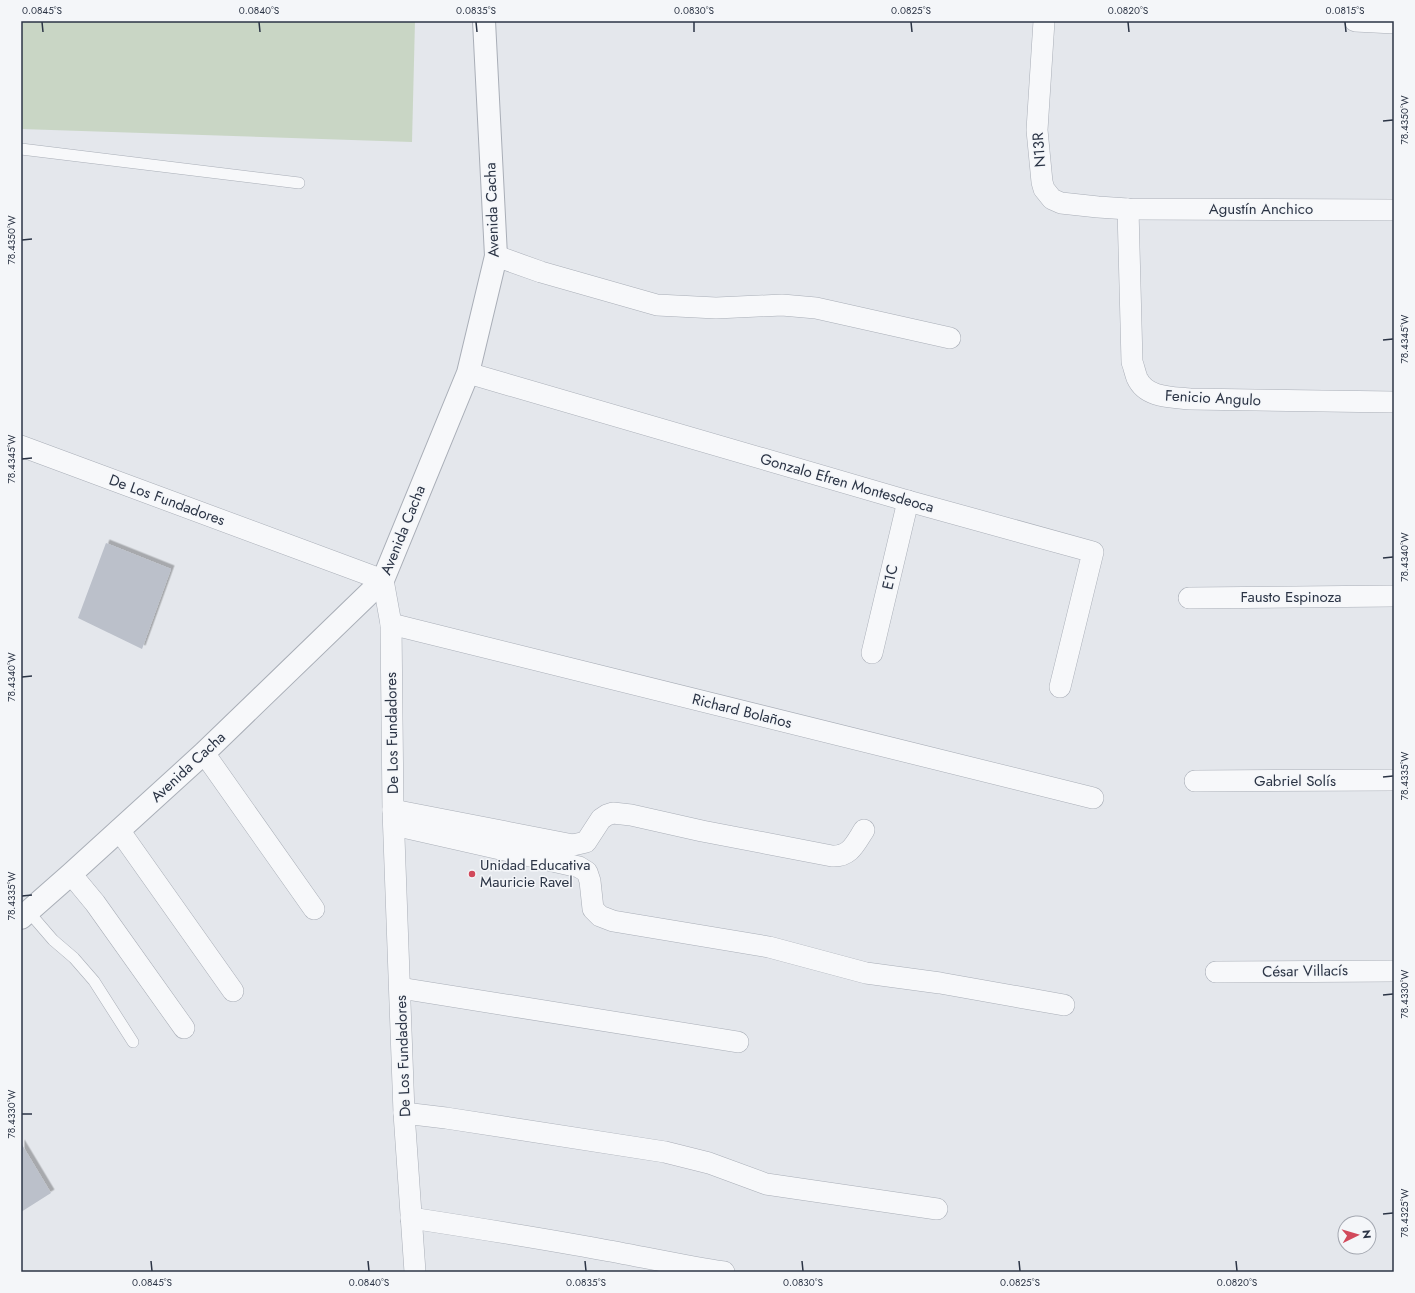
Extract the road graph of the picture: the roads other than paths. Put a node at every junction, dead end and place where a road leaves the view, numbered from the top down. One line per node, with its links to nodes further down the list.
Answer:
1 (484, 21): 9 (street, Avenida Cacha)
2 (1044, 21): 7 (street, N13R)
3 (1356, 21): 4 (street)
4 (1394, 23)
5 (21, 149): 6 (lane)
6 (299, 183)
7 (1128, 209): 8 (street, Agustín Anchico); 12 (street, Fenicio Angulo)
8 (1394, 210)
9 (496, 256): 10 (street); 11 (street, Avenida Cacha)
10 (950, 338)
11 (468, 373): 14 (street, Gonzalo Efren Montesdeoca); 15 (street, Avenida Cacha)
12 (1394, 402)
13 (21, 446): 15 (street, De Los Fundadores)
14 (908, 501): 19 (street, E1C); 20 (street, Gonzalo Efren Montesdeoca)
15 (383, 580): 18 (street, De Los Fundadores); 21 (street, Avenida Cacha)
16 (1394, 596): 17 (street, Fausto Espinoza)
17 (1189, 598)
18 (391, 624): 24 (street, Richard Bolaños); 25 (street, De Los Fundadores)
19 (872, 653)
20 (1060, 687)
21 (204, 753): 26 (street, Avenida Cacha); 29 (street)
22 (1394, 780): 23 (street, Gabriel Solís)
23 (1195, 781)
24 (1093, 798)
25 (393, 817): 27 (street); 33 (street, De Los Fundadores); 35 (street)
26 (119, 830): 28 (street, Avenida Cacha); 34 (street)
27 (864, 830)
28 (71, 874): 30 (street, Avenida Cacha); 36 (street)
29 (314, 909)
30 (24, 914): 37 (lane)
31 (1394, 970): 32 (street, César Villacís)
32 (1216, 972)
33 (400, 988): 38 (street); 39 (street, De Los Fundadores)
34 (233, 992)
35 (1064, 1005)
36 (184, 1028)
37 (133, 1042)
38 (738, 1042)
39 (404, 1113): 40 (street); 41 (street, De Los Fundadores)
40 (937, 1209)
41 (411, 1218): 42 (street, De Los Fundadores); 43 (street)
42 (415, 1272)
43 (724, 1272)

